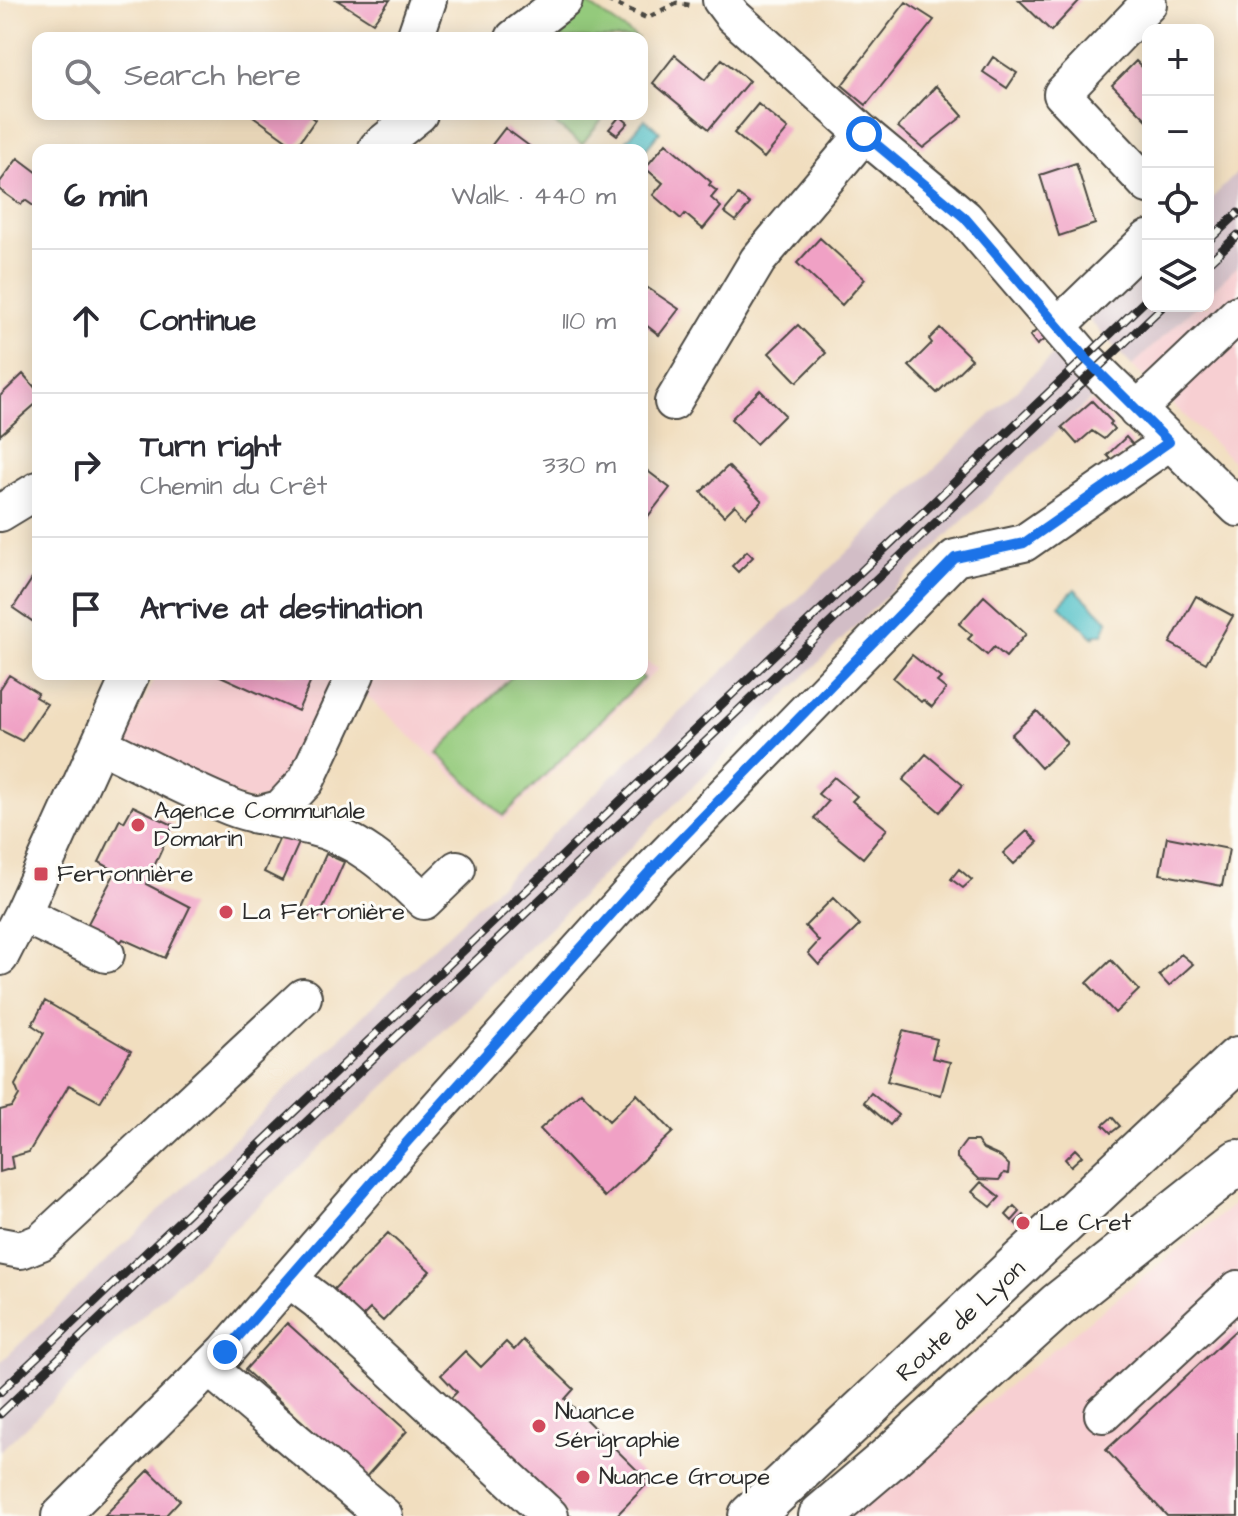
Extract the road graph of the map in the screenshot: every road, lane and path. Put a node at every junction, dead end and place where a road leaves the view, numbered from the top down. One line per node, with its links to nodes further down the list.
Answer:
1 (564, 0): 8 (street)
2 (607, 0): 5 (path)
3 (428, 1): 6 (street); 7 (street)
4 (1148, 4): 14 (street)
5 (727, 8): 11 (street)
6 (417, 32)
7 (438, 32)
8 (522, 32)
9 (387, 120): 12 (street)
10 (412, 120): 13 (street)
11 (864, 134): 17 (street); 18 (street)
12 (379, 144)
13 (383, 144)
14 (1142, 179)
15 (1147, 240): 17 (street)
16 (1238, 314): 19 (street)
17 (1058, 326): 19 (street)
18 (673, 402)
19 (1137, 410): 20 (street)
20 (1169, 442): 22 (street); 36 (street)
21 (32, 494): 23 (street)
22 (1238, 508)
23 (0, 513)
24 (128, 680): 26 (street)
25 (353, 680): 27 (street)
26 (99, 744): 27 (street); 29 (street)
27 (256, 815): 28 (street)
28 (457, 869)
29 (22, 914): 30 (street); 31 (street)
30 (106, 954)
31 (0, 957)
32 (303, 997): 35 (street)
33 (1238, 1059): 43 (main road, Route de Lyon)
34 (1238, 1162): 44 (main road)
35 (0, 1246)
36 (289, 1279): 38 (street); 42 (street)
37 (1238, 1289): 39 (street)
38 (209, 1368): 40 (street); 41 (street)
39 (1103, 1414)
40 (60, 1516)
41 (384, 1516)
42 (550, 1516)
43 (751, 1516)
44 (821, 1516)

